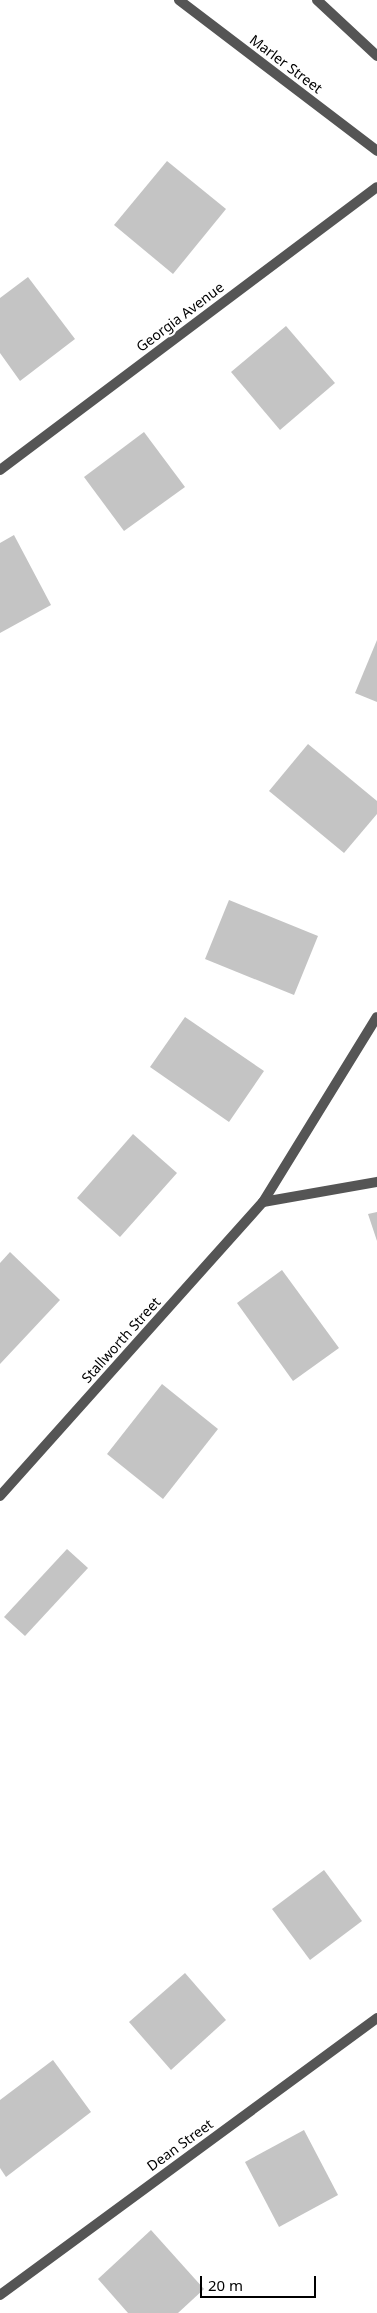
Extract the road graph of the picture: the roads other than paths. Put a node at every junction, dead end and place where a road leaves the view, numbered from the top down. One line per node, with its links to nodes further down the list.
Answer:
1 (179, 0): 4 (street, Marler Street)
2 (317, 0): 3 (street)
3 (377, 56)
4 (377, 151)
5 (377, 187): 6 (street, Georgia Avenue)
6 (0, 470)
7 (377, 1017): 9 (street, Stallworth Street)
8 (377, 1182): 9 (street)
9 (263, 1202): 10 (street, Stallworth Street)
10 (0, 1496)
11 (377, 2018): 12 (street, Dean Street)
12 (0, 2295)

